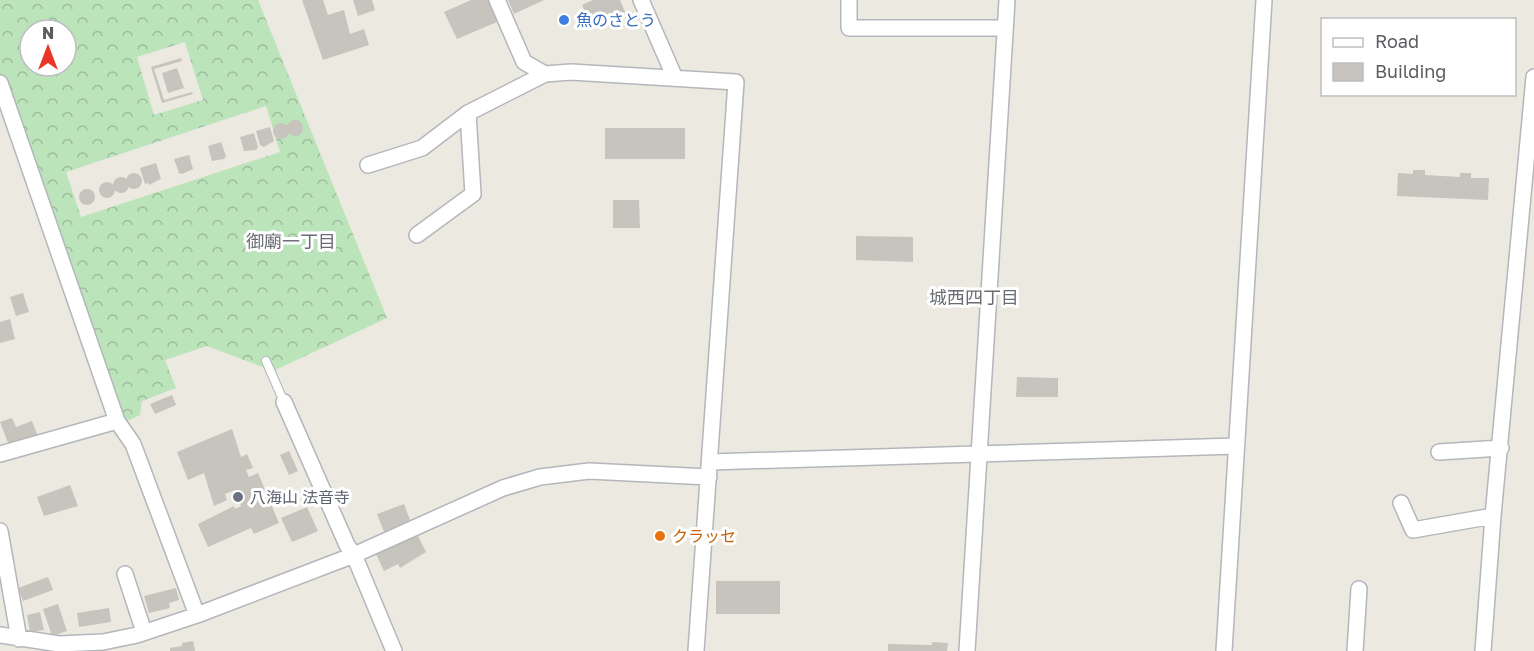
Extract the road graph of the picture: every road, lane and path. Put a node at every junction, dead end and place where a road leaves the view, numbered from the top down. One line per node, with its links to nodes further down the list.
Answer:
1 (497, 0): 7 (street)
2 (641, 0): 9 (street)
3 (849, 0): 6 (street)
4 (1007, 0): 6 (street)
5 (1264, 0): 18 (street)
6 (1005, 28): 22 (street)
7 (545, 74): 9 (street); 12 (street)
8 (1534, 77): 11 (street)
9 (675, 78): 23 (street)
10 (0, 83): 17 (street)
11 (1533, 100): 19 (street)
12 (468, 113): 13 (street); 14 (street)
13 (368, 165)
14 (417, 235)
15 (266, 361): 16 (lane)
16 (284, 402): 27 (street)
17 (117, 421): 21 (street); 30 (street)
18 (1236, 446): 22 (street); 37 (street)
19 (1501, 447): 20 (street); 25 (street)
20 (1439, 452)
21 (0, 454)
22 (978, 456): 23 (street); 36 (street)
23 (709, 469): 27 (street); 35 (street)
24 (1401, 503): 25 (street)
25 (1493, 516): 39 (street)
26 (0, 531): 33 (street)
27 (354, 555): 30 (street); 34 (street)
28 (124, 574): 31 (street)
29 (1359, 589): 38 (street)
30 (198, 615): 31 (street)
31 (144, 632): 33 (street)
32 (0, 635): 33 (street)
33 (19, 639)
34 (394, 651)
35 (696, 651)
36 (967, 651)
37 (1224, 651)
38 (1355, 651)
39 (1483, 651)

